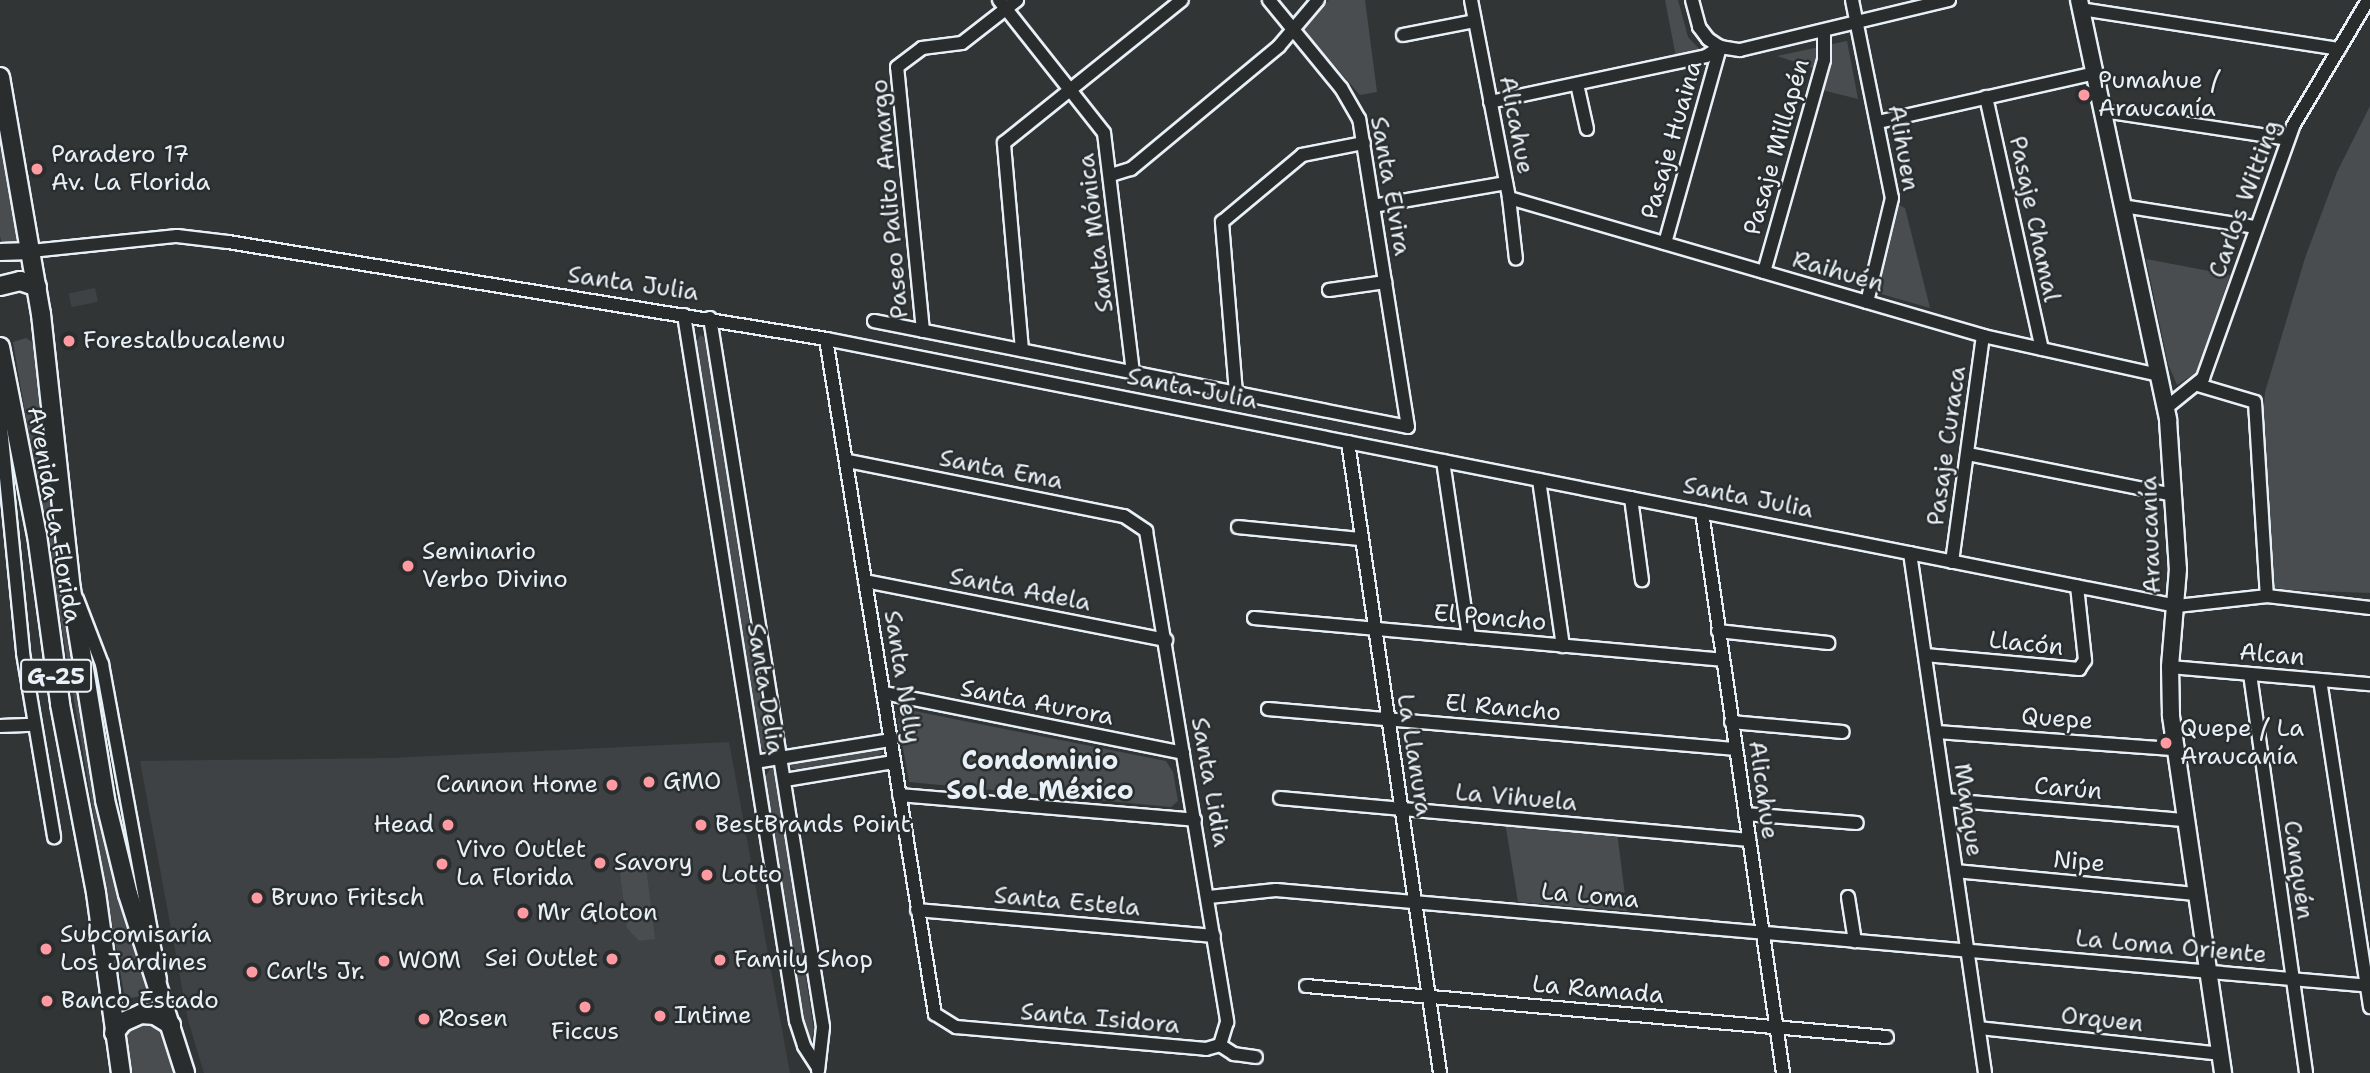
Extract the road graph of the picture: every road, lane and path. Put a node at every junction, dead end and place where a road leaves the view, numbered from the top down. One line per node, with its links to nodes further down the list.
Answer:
1 (1017, 0): 10 (street, Paseo Palito Amargo)
2 (1182, 0): 22 (street)
3 (1269, 0): 14 (street, Santa Elvira)
4 (1318, 0): 14 (street)
5 (1471, 0): 12 (street, Alicahue)
6 (1692, 0): 17 (street)
7 (1852, 0): 13 (street, Alihuen)
8 (1950, 0): 13 (street)
9 (2368, 0): 18 (street, Carlos Witting)
10 (1002, 5): 22 (street, Santa Mónica); 49 (street, Paseo Palito Amargo)
11 (2080, 5): 18 (street); 19 (street, Araucanía)
12 (1475, 21): 16 (street); 24 (street, Alicahue)
13 (1857, 25): 15 (street); 26 (street, Alihuen)
14 (1293, 29): 29 (street, Santa Elvira); 30 (street)
15 (1824, 32): 17 (street); 40 (street, Pasaje Millapén)
16 (1403, 35)
17 (1720, 47): 21 (street); 36 (street, Pasaje Huaina)
18 (2339, 49): 28 (street, Carlos Witting)
19 (2095, 73): 23 (street); 25 (street, Araucanía)
20 (0, 77): 37 (main road, Avenida La Florida / G-25)
21 (1577, 84): 24 (street); 27 (street)
22 (1071, 88): 30 (street, Santa Mónica); 54 (street)
23 (1986, 97): 26 (street); 53 (street, Pasaje Chamal)
24 (1490, 103): 31 (street, Alicahue)
25 (2103, 111): 28 (street); 34 (street, Araucanía)
26 (1878, 122): 45 (street, Alihuen)
27 (1587, 130)
28 (2288, 139): 35 (street, Carlos Witting)
29 (1364, 143): 33 (street, Santa Elvira); 59 (street)
30 (1111, 176): 55 (street, Santa Mónica)
31 (1506, 183): 32 (street, Alicahue); 33 (street)
32 (1509, 198): 36 (street, Raihuén); 39 (street, Alicahue)
33 (1373, 206): 41 (street, Santa Elvira)
34 (2123, 206): 35 (street); 56 (street, Araucanía)
35 (2256, 227): 58 (street, Carlos Witting)
36 (1665, 243): 40 (street, Raihuén)
37 (31, 251): 38 (street, Santa Julia); 43 (main road, Avenida La Florida / G-25); 46 (street, Santa Julia)
38 (0, 252)
39 (1516, 259)
40 (1764, 272): 45 (street, Raihuén)
41 (1385, 282): 44 (street, Santa Elvira); 61 (street, Santa Elvira)
42 (0, 286): 43 (main road)
43 (37, 287): 137 (main road, Avenida La Florida / G-25)
44 (1329, 290)
45 (1867, 302): 50 (street, Raihuén)
46 (684, 314): 47 (street, Santa Julia); 107 (street, Santa Delia)
47 (710, 318): 51 (street, Santa Julia); 106 (street, Santa Delia)
48 (874, 321): 49 (street, Santa Julia)
49 (923, 331): 54 (street, Santa Julia)
50 (1983, 336): 53 (street, Raihuén); 63 (street, Pasaje Curaca)
51 (827, 340): 62 (street, Santa Julia); 64 (street, Santa Nelly)
52 (0, 347): 57 (main road, Avenida La Florida / G-25)
53 (2042, 349): 56 (street, Raihuén)
54 (1022, 350): 55 (street, Santa Julia)
55 (1133, 371): 59 (street, Santa Julia)
56 (2158, 375): 60 (street, Araucanía)
57 (3, 377): 99 (street, Avenida La Florida); 140 (main road, Avenida La Florida / G-25)
58 (2198, 385): 60 (street); 78 (street)
59 (1236, 393): 61 (street, Santa Julia)
60 (2165, 408): 67 (street, Araucanía)
61 (1408, 427)
62 (1348, 442): 65 (street, Santa Julia); 72 (street, La Llanura)
63 (1968, 454): 67 (street); 74 (street, Pasaje Curaca)
64 (848, 461): 70 (street, Santa Ema); 76 (street, Santa Nelly)
65 (1443, 461): 66 (street, Santa Julia); 84 (street)
66 (1539, 480): 68 (street, Santa Julia); 87 (street)
67 (2173, 495): 79 (street, Araucanía)
68 (1631, 498): 69 (street, Santa Julia); 75 (street)
69 (1702, 512): 73 (street, Santa Julia); 83 (street, Alicahue)
70 (1142, 527): 85 (street, Santa Lidia)
71 (1238, 527): 72 (street)
72 (1361, 540): 82 (street, La Llanura)
73 (1910, 553): 74 (street, Santa Julia); 88 (street, Manque)
74 (1952, 562): 77 (street, Santa Julia)
75 (1642, 580)
76 (865, 581): 85 (street, Santa Adela); 94 (street, Santa Nelly)
77 (2077, 586): 79 (street, Santa Julia); 88 (street, Llacón)
78 (2267, 596): 79 (street, Santa Julia); 80 (street, Santa Julia)
79 (2177, 606): 90 (street, Araucanía)
80 (2370, 608)
81 (1254, 618): 82 (street, El Poncho)
82 (1374, 629): 84 (street, El Poncho); 96 (street, La Llanura)
83 (1718, 631): 86 (street); 89 (street, Alicahue)
84 (1469, 637): 87 (street, El Poncho)
85 (1166, 640): 105 (street, Santa Lidia)
86 (1828, 643)
87 (1563, 646): 89 (street, El Poncho)
88 (1924, 655): 101 (street, Manque)
89 (1723, 660): 97 (street, Alicahue)
90 (2169, 667): 91 (street, Alcan); 104 (street, Araucanía)
91 (2250, 674): 92 (street, Alcan); 131 (street, Canquén)
92 (2320, 680): 93 (street, Alcan); 133 (street)
93 (2370, 684)
94 (884, 693): 102 (street, Santa Nelly); 105 (street, Santa Aurora)
95 (1268, 709): 96 (street, El Rancho)
96 (1388, 719): 103 (street, El Rancho); 113 (street, La Llanura)
97 (1731, 722): 100 (street); 103 (street, Alicahue)
98 (0, 726): 99 (street)
99 (33, 726): 118 (street, Avenida La Florida)
100 (1843, 732)
101 (1936, 732): 104 (street, Quepe); 112 (street, Manque)
102 (891, 740): 106 (street); 108 (street, Santa Nelly)
103 (1735, 749): 114 (street, Alicahue)
104 (2176, 749): 116 (street, Araucanía)
105 (1183, 753): 115 (street, Santa Lidia)
106 (781, 758): 107 (street); 109 (street, Santa Delia)
107 (755, 762): 145 (street, Santa Delia)
108 (894, 762): 109 (street); 110 (street, Santa Nelly)
109 (785, 780): 145 (street, Santa Delia)
110 (899, 795): 115 (street); 125 (street, Santa Nelly)
111 (1280, 798): 113 (street, La Vihuela)
112 (1945, 800): 116 (street, Carún); 120 (street, Manque)
113 (1401, 809): 119 (street, La Vihuela); 124 (street, La Llanura)
114 (1745, 814): 117 (street); 119 (street, Alicahue)
115 (1195, 820): 122 (street, Santa Lidia)
116 (2186, 820): 121 (street, Araucanía)
117 (1857, 823)
118 (54, 837)
119 (1749, 840): 126 (street, Alicahue)
120 (1956, 871): 121 (street, Nipe); 129 (street, Manque)
121 (2197, 894): 130 (street, Araucanía)
122 (1209, 897): 124 (street, La Loma); 127 (street, Santa Lidia)
123 (1848, 897): 128 (street)
124 (1415, 902): 126 (street, La Loma); 134 (street, La Llanura)
125 (917, 910): 127 (street, Santa Estela); 136 (street, Santa Nelly)
126 (1762, 933): 128 (street, La Loma); 138 (street, Alicahue)
127 (1214, 936): 142 (street, Santa Lidia)
128 (1855, 941): 129 (street, La Loma)
129 (1968, 950): 130 (street, La Loma Oriente); 139 (street, Manque)
130 (2209, 972): 131 (street, La Loma Oriente); 143 (street, Araucanía)
131 (2292, 979): 133 (street, La Loma Oriente); 152 (street, Canquén)
132 (1306, 986): 134 (street, La Ramada)
133 (2368, 986): 135 (street)
134 (1429, 997): 138 (street, La Ramada); 148 (street, La Llanura)
135 (2370, 1007)
136 (939, 1019): 142 (street, Santa Isidora)
137 (171, 1025): 140 (main road); 147 (main road, Avenida La Florida / G-25)
138 (1776, 1027): 141 (street, La Ramada); 149 (street, Alicahue)
139 (1979, 1028): 143 (street, Orquen); 150 (street, Manque)
140 (114, 1033): 146 (main road, Avenida La Florida / G-25)
141 (1887, 1037)
142 (1220, 1045): 144 (street, Santa Isidora)
143 (2221, 1054): 151 (street, Araucanía)
144 (1256, 1057)
145 (818, 1070)
146 (121, 1073)
147 (185, 1073)
148 (1440, 1073)
149 (1783, 1073)
150 (1985, 1073)
151 (2224, 1073)
152 (2306, 1073)

